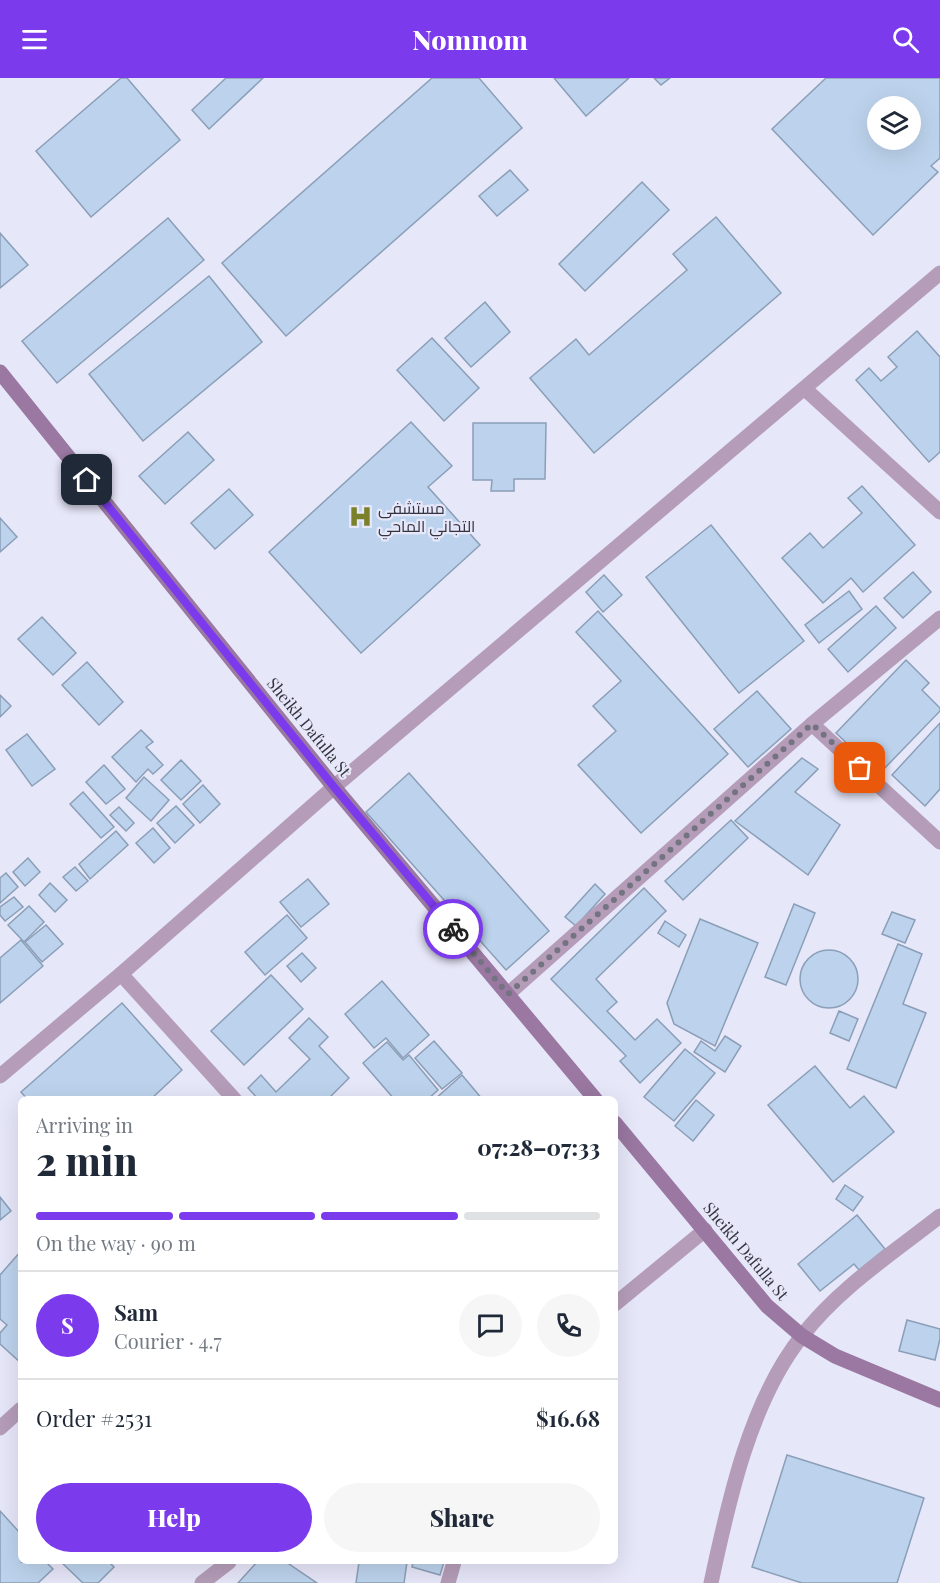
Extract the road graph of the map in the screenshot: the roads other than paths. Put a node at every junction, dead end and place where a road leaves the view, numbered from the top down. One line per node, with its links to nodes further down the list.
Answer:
1 (940, 273): 3 (street)
2 (0, 372): 7 (street, Sheikh Dafulla St)
3 (805, 388): 4 (street); 7 (street)
4 (940, 512)
5 (940, 618): 6 (street)
6 (812, 724): 8 (street); 10 (street)
7 (334, 787): 9 (street); 10 (street, Sheikh Dafulla St)
8 (940, 842)
9 (121, 974): 11 (street); 12 (street)
10 (508, 994): 13 (street, Sheikh Dafulla St)
11 (0, 1076)
12 (231, 1096)
13 (593, 1096)
14 (618, 1127): 16 (street, Sheikh Dafulla St)
15 (940, 1216): 18 (street)
16 (705, 1230): 17 (street); 18 (street, Sheikh Dafulla St)
17 (618, 1302)
18 (802, 1336): 19 (street, Sheikh Dafulla St); 26 (street)
19 (940, 1400)
20 (18, 1412): 21 (street)
21 (0, 1428)
22 (226, 1564): 24 (street)
23 (453, 1564): 25 (street)
24 (202, 1583)
25 (448, 1583)
26 (711, 1583)

